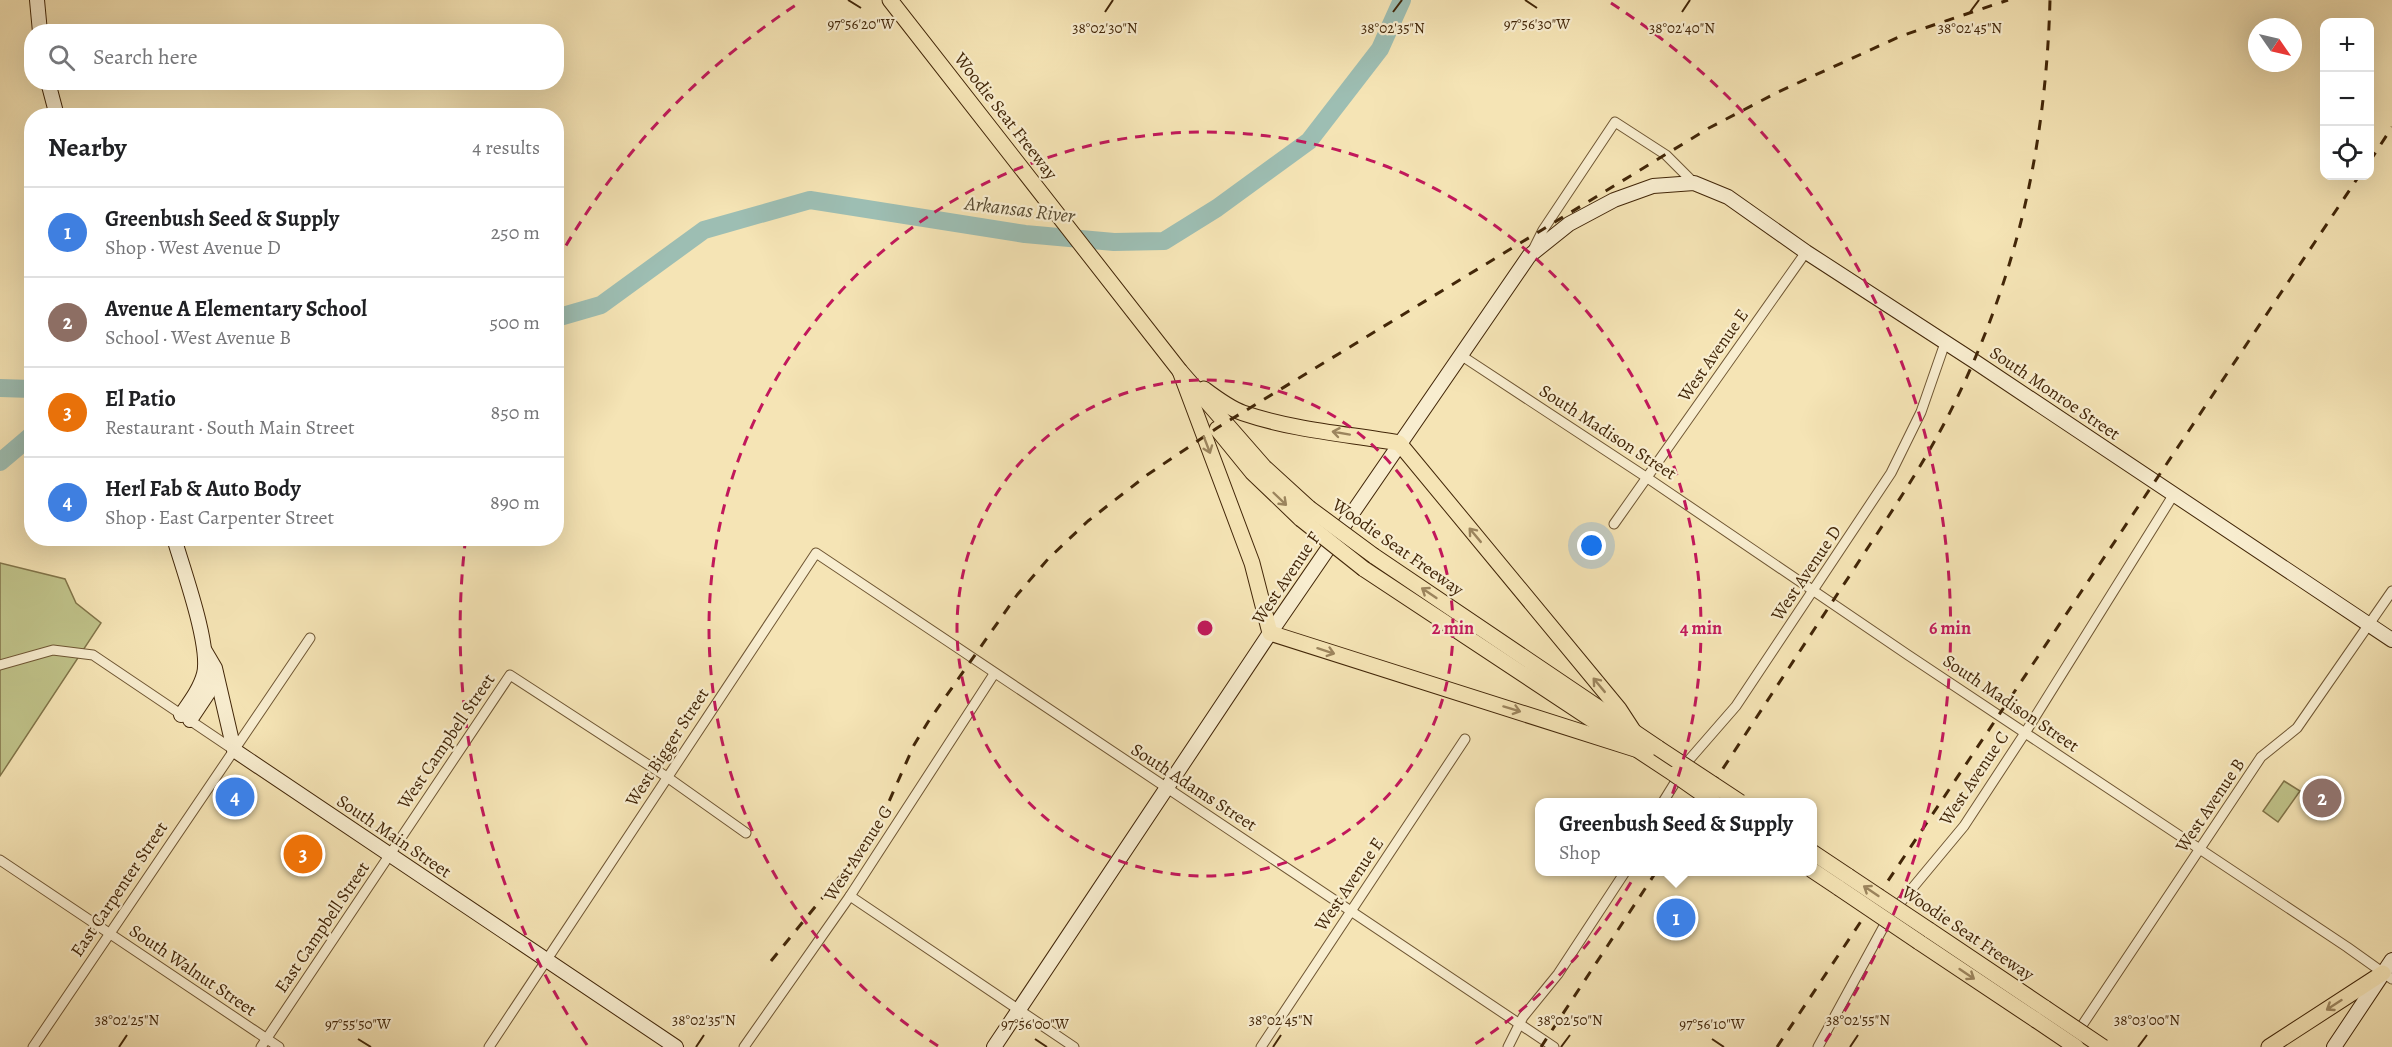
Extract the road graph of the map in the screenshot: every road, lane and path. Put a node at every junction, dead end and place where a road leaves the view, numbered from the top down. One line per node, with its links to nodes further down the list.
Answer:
1 (36, 0): 3 (street)
2 (890, 0): 11 (main road, Woodie Seat Freeway)
3 (39, 24)
4 (50, 90): 5 (street)
5 (55, 108)
6 (1694, 183): 7 (street, South Monroe Street); 8 (street, West Avenue F); 8 (street)
7 (1806, 252): 9 (street, South Monroe Street); 13 (street, West Avenue E)
8 (1529, 256): 10 (street, West Avenue F)
9 (1945, 343): 14 (street, South Monroe Street); 19 (street, West Avenue D)
10 (1462, 356): 12 (street, West Avenue F); 13 (street, South Madison Street)
11 (1180, 370): 12 (main road, one-way to 11); 15 (main road, Woodie Seat Freeway); 22 (main road, one-way to 22)
12 (1399, 443): 22 (street, West Avenue F); 30 (main road, one-way to 12)
13 (1646, 477): 16 (street, West Avenue E); 19 (street, South Madison Street)
14 (2174, 494): 21 (street, South Monroe Street); 31 (street, West Avenue C)
15 (1305, 514): 30 (main road, Woodie Seat Freeway, one-way to 15, bridge); 33 (main road, Woodie Seat Freeway, bridge)
16 (1614, 524)
17 (176, 546): 25 (street)
18 (816, 554): 28 (street, South Adams Street); 36 (street, West Bigger Street)
19 (1814, 591): 31 (street, South Madison Street); 38 (street, West Avenue D)
20 (2392, 591): 21 (street, West Avenue B)
21 (2369, 624): 24 (street, South Monroe Street); 42 (street, West Avenue B)
22 (1270, 633): 33 (main road, one-way to 33); 37 (street, West Avenue F)
23 (310, 638): 34 (street, East Carpenter Street)
24 (2392, 640)
25 (205, 651): 27 (street); 29 (street)
26 (0, 665): 29 (street, South Main Street)
27 (216, 674): 29 (street); 34 (street)
28 (994, 674): 37 (street, South Adams Street); 49 (street, West Avenue G)
29 (185, 717): 34 (street, South Main Street)
30 (1634, 732): 35 (main road, Woodie Seat Freeway)
31 (2025, 733): 42 (street, South Madison Street); 69 (street, West Avenue C)
32 (1466, 739): 50 (street, West Avenue E)
33 (1635, 749): 35 (main road, Woodie Seat Freeway)
34 (234, 750): 43 (street, South Main Street); 51 (street, East Carpenter Street)
35 (1654, 754): 39 (main road, Woodie Seat Freeway, bridge); 40 (main road, Woodie Seat Freeway, bridge)
36 (667, 777): 41 (street); 43 (street, West Campbell Street); 52 (street, West Bigger Street)
37 (1167, 790): 50 (street, South Adams Street); 55 (street, West Avenue F)
38 (1665, 798)
39 (1709, 798)
40 (1733, 798)
41 (746, 833)
42 (2200, 848): 54 (street, South Madison Street); 70 (street, West Avenue B)
43 (390, 855): 52 (street, South Main Street); 58 (street, East Campbell Street)
44 (1817, 857): 48 (main road, Woodie Seat Freeway)
45 (0, 860): 51 (street, South Walnut Street)
46 (1817, 872): 48 (main road, Woodie Seat Freeway)
47 (1622, 876): 57 (street)
48 (1844, 882): 56 (main road, Woodie Seat Freeway, bridge)
49 (850, 896): 55 (street); 63 (street, West Avenue G)
50 (1351, 911): 57 (street, South Adams Street); 66 (street, West Avenue E)
51 (109, 934): 58 (street, South Walnut Street); 59 (street, East Carpenter Street)
52 (547, 960): 61 (street, West Bigger Street); 62 (street, South Main Street)
53 (2392, 960): 54 (street)
54 (2387, 976): 73 (main road, one-way to 73); 74 (street)
55 (1019, 1010): 64 (street, West Avenue F); 65 (street)
56 (2041, 1014): 71 (main road, Woodie Seat Freeway, bridge); 72 (main road, Woodie Seat Freeway, bridge)
57 (1520, 1024): 67 (street); 68 (street, South Adams Street)
58 (264, 1043): 60 (street, South Walnut Street)
59 (33, 1047)
60 (279, 1047)
61 (489, 1047)
62 (676, 1047)
63 (744, 1047)
64 (994, 1047)
65 (1074, 1047)
66 (1261, 1047)
67 (1508, 1047)
68 (1554, 1047)
69 (1818, 1047)
70 (2067, 1047)
71 (2076, 1047)
72 (2103, 1047)
73 (2269, 1047)
74 (2334, 1047)

